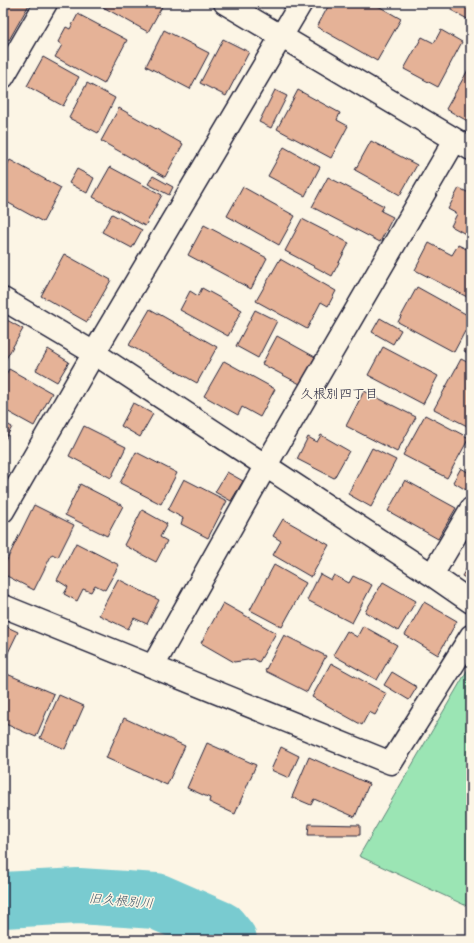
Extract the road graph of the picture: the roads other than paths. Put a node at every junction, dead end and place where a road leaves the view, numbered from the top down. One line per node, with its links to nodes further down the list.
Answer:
1 (46, 3): 5 (street)
2 (225, 3): 4 (street)
3 (301, 3): 4 (street)
4 (282, 36): 6 (street); 8 (street)
5 (3, 77)
6 (463, 144): 9 (street)
7 (3, 300): 8 (street)
8 (94, 353): 9 (street); 11 (street)
9 (266, 465): 12 (street); 16 (street)
10 (471, 510): 12 (street)
11 (3, 511)
12 (432, 575): 13 (street)
13 (471, 602)
14 (3, 606): 16 (street)
15 (471, 636): 16 (street)
16 (153, 666)

